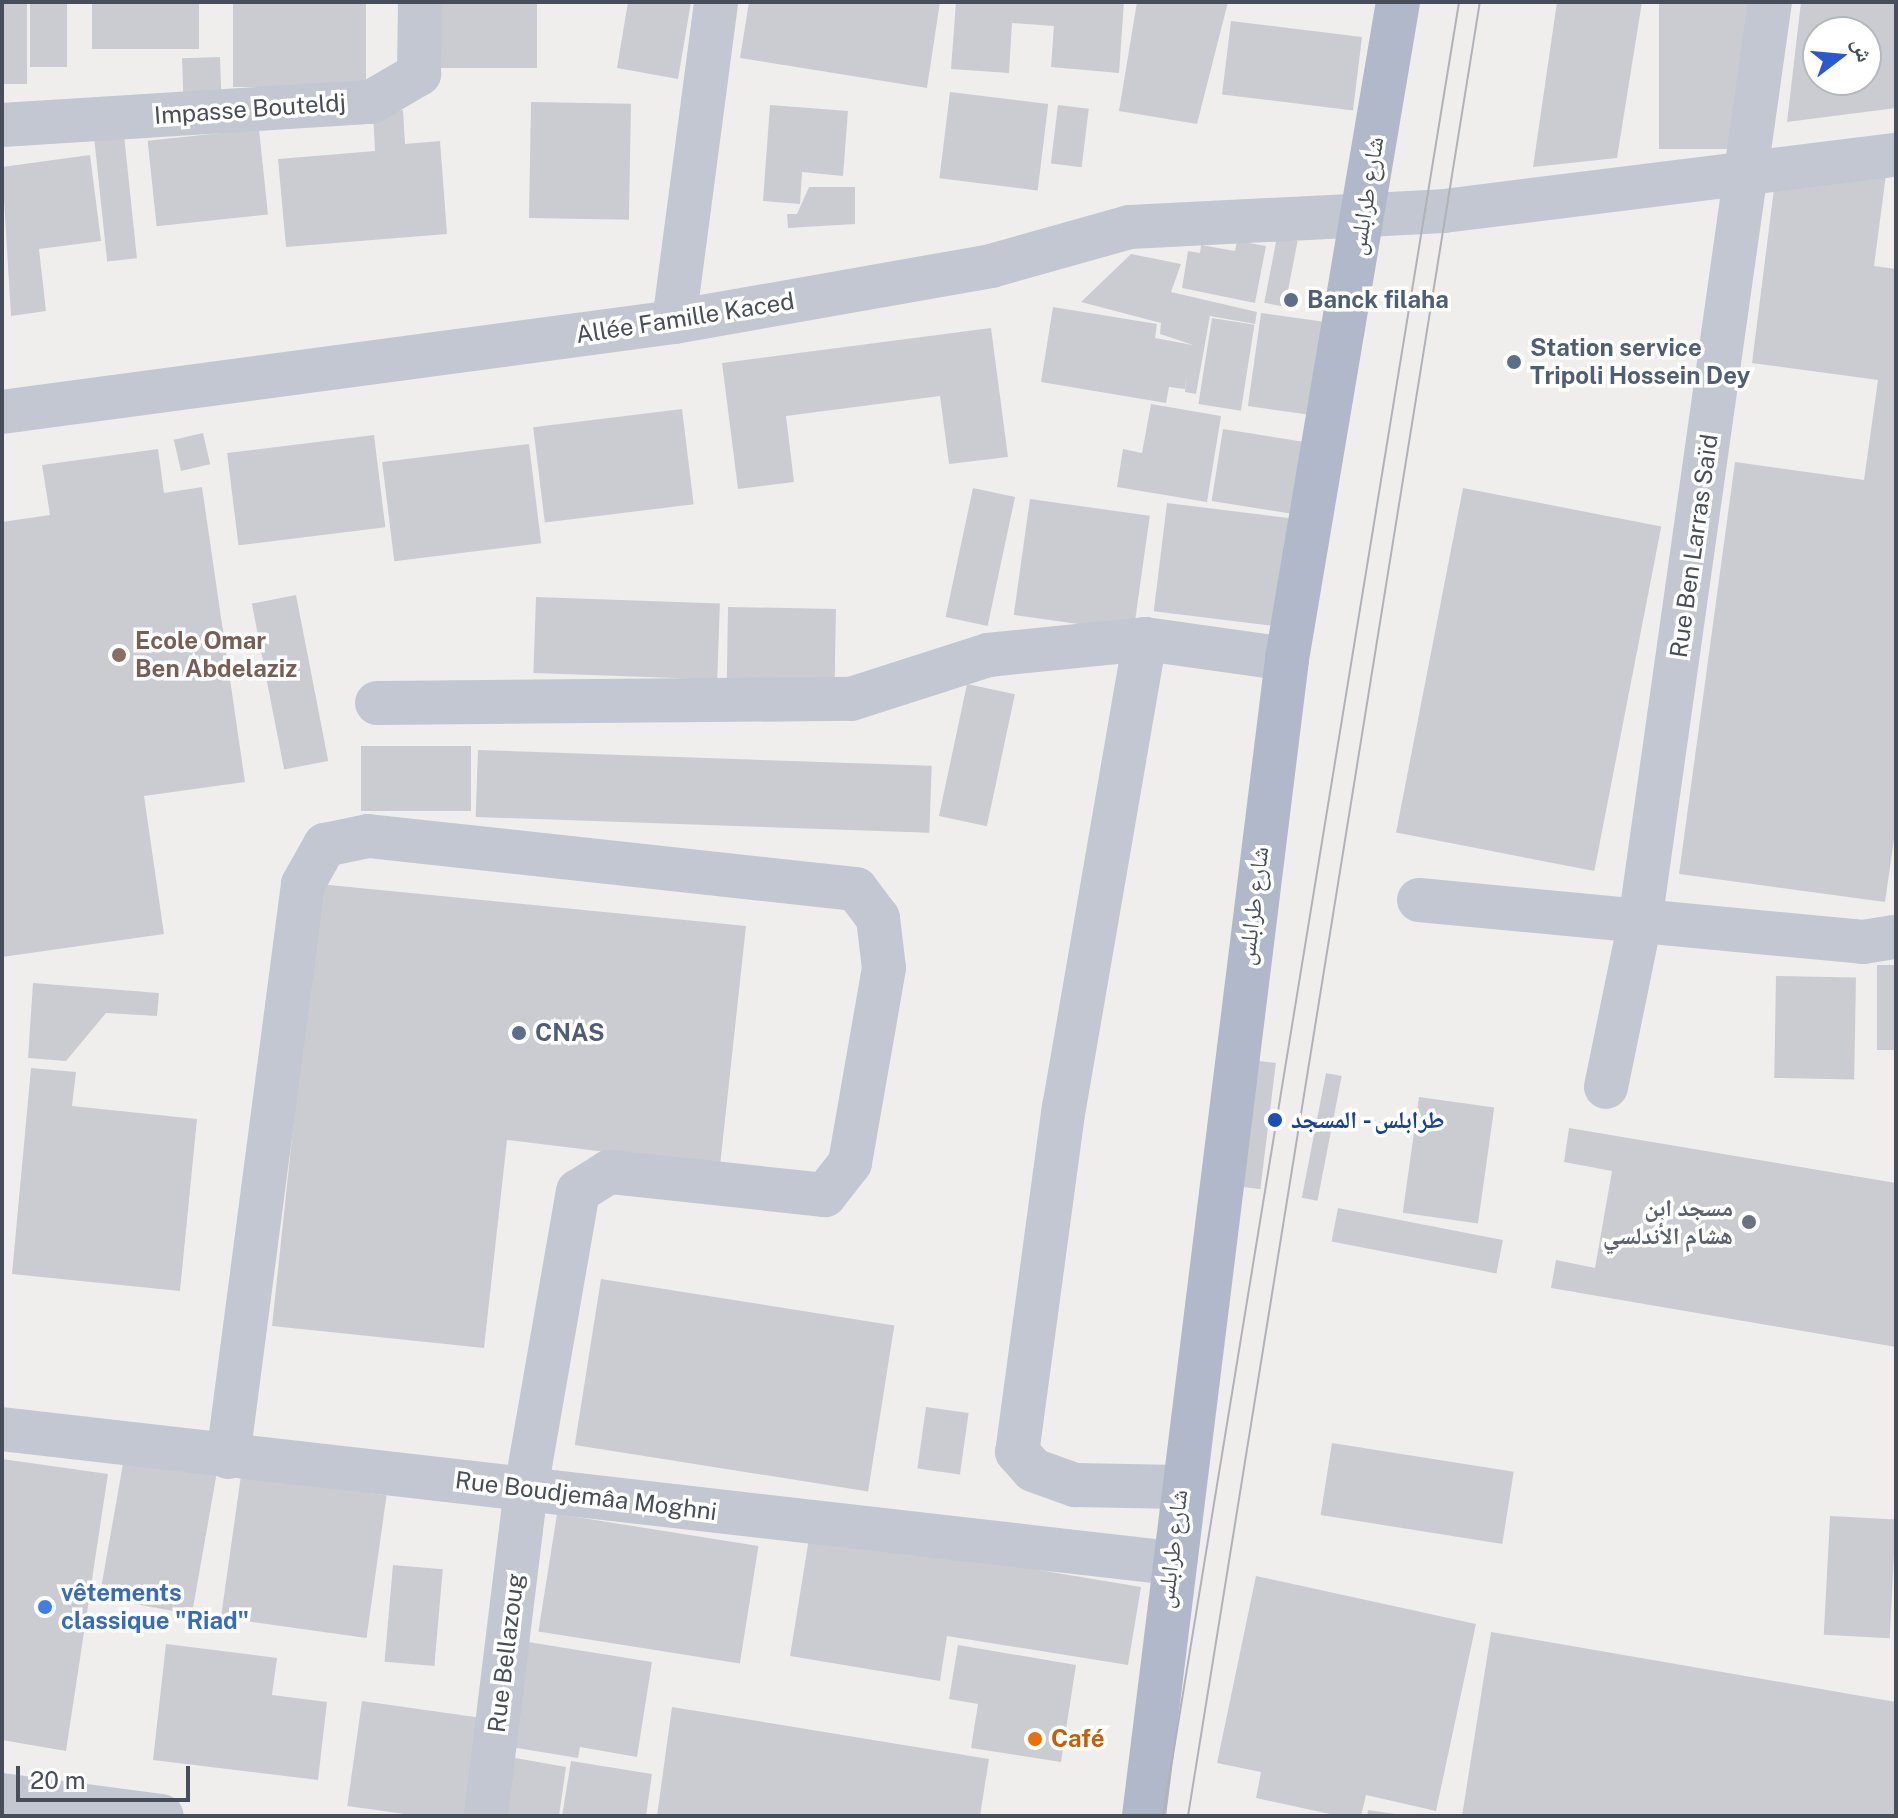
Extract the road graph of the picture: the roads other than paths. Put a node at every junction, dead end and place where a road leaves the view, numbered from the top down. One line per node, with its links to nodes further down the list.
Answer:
1 (420, 2): 5 (street, Impasse Bouteldj)
2 (716, 2): 9 (street)
3 (1398, 2): 8 (main road, شارع طرابلس)
4 (1770, 2): 7 (street, Rue Ben Larras Saïd)
5 (2, 125)
6 (1896, 155): 7 (street, Allée Famille Kaced)
7 (1748, 174): 8 (street, Allée Famille Kaced); 15 (street, Rue Ben Larras Saïd)
8 (1364, 213): 9 (street, Allée Famille Kaced); 12 (main road, شارع طرابلس)
9 (674, 322): 10 (street, Allée Famille Kaced)
10 (2, 412)
11 (1145, 639): 12 (street); 13 (street); 20 (street)
12 (1287, 659): 20 (main road, شارع طرابلس)
13 (377, 703)
14 (1419, 900): 15 (street)
15 (1640, 922): 16 (street); 17 (street, Rue Ben Larras Saïd)
16 (1896, 937)
17 (1606, 1087)
18 (2, 1429): 19 (street, Rue Boudjemâa Moghni)
19 (228, 1457): 21 (street, Rue Boudjemâa Moghni); 21 (street, Rue Bellazoug)
20 (1180, 1487): 22 (main road, شارع طرابلس)
21 (526, 1489): 22 (street, Rue Boudjemâa Moghni); 25 (street, Rue Bellazoug)
22 (1170, 1563): 26 (main road, شارع طرابلس)
23 (2, 1795): 24 (street)
24 (162, 1816)
25 (486, 1816)
26 (1144, 1816)

